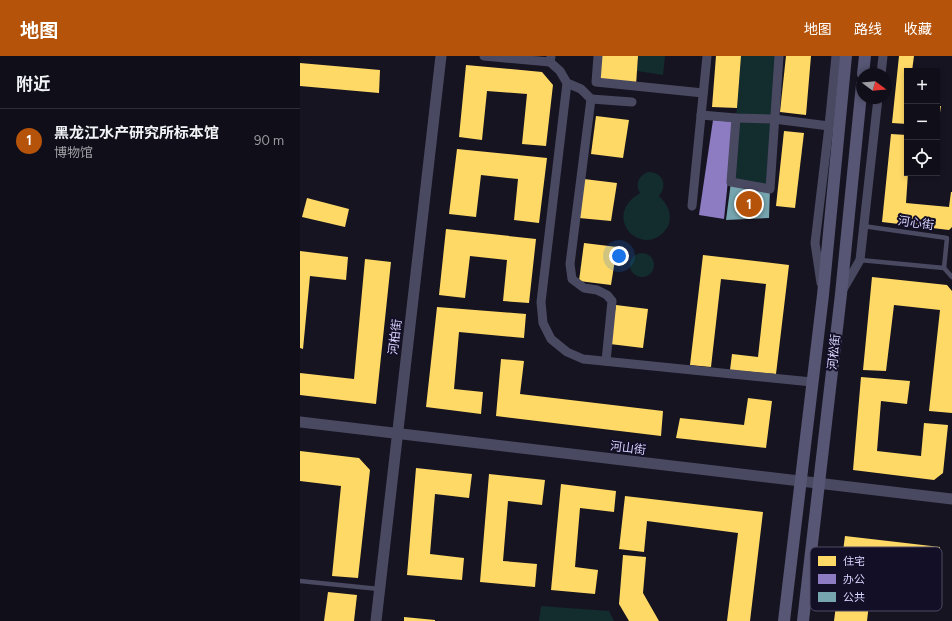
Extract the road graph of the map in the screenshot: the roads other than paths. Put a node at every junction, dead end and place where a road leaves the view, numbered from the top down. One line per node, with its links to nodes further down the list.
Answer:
1 (441, 56): 35 (street, 河柏街)
2 (484, 56): 10 (street)
3 (598, 56): 14 (street)
4 (708, 56): 14 (street)
5 (779, 56): 21 (street)
6 (836, 56): 22 (street)
7 (846, 56): 31 (main road)
8 (865, 56): 11 (main road)
9 (882, 56): 12 (street)
10 (550, 59): 13 (street)
11 (864, 68)
12 (881, 68)
13 (568, 83): 15 (street); 32 (street)
14 (703, 93): 19 (street)
15 (591, 99): 16 (street); 32 (street)
16 (632, 102)
17 (860, 104): 30 (main road, 河松街)
18 (877, 104): 24 (street)
19 (701, 115): 20 (street); 23 (street)
20 (736, 118): 21 (street); 21 (street)
21 (774, 119): 22 (street)
22 (829, 126): 31 (street)
23 (692, 206)
24 (864, 226): 26 (lane, 河心街); 27 (street)
25 (952, 234): 26 (lane)
26 (947, 238): 28 (lane, 河心街)
27 (860, 260): 28 (lane); 30 (street)
28 (944, 268): 29 (lane)
29 (952, 277)
30 (841, 294): 37 (main road, 河松街)
31 (823, 295): 33 (main road)
32 (606, 361): 33 (street)
33 (812, 382): 36 (main road)
34 (300, 422): 35 (street, 河山街)
35 (397, 434): 36 (street, 河山街); 42 (street, 河柏街)
36 (801, 481): 37 (street, 河山街); 44 (main road)
37 (820, 484): 38 (street, 河山街); 39 (main road, 河松街)
38 (952, 500)
39 (812, 547)
40 (810, 565): 45 (main road, 河松街)
41 (300, 581): 42 (lane)
42 (379, 589): 43 (street, 河柏街)
43 (376, 621)
44 (784, 621)
45 (803, 621)

